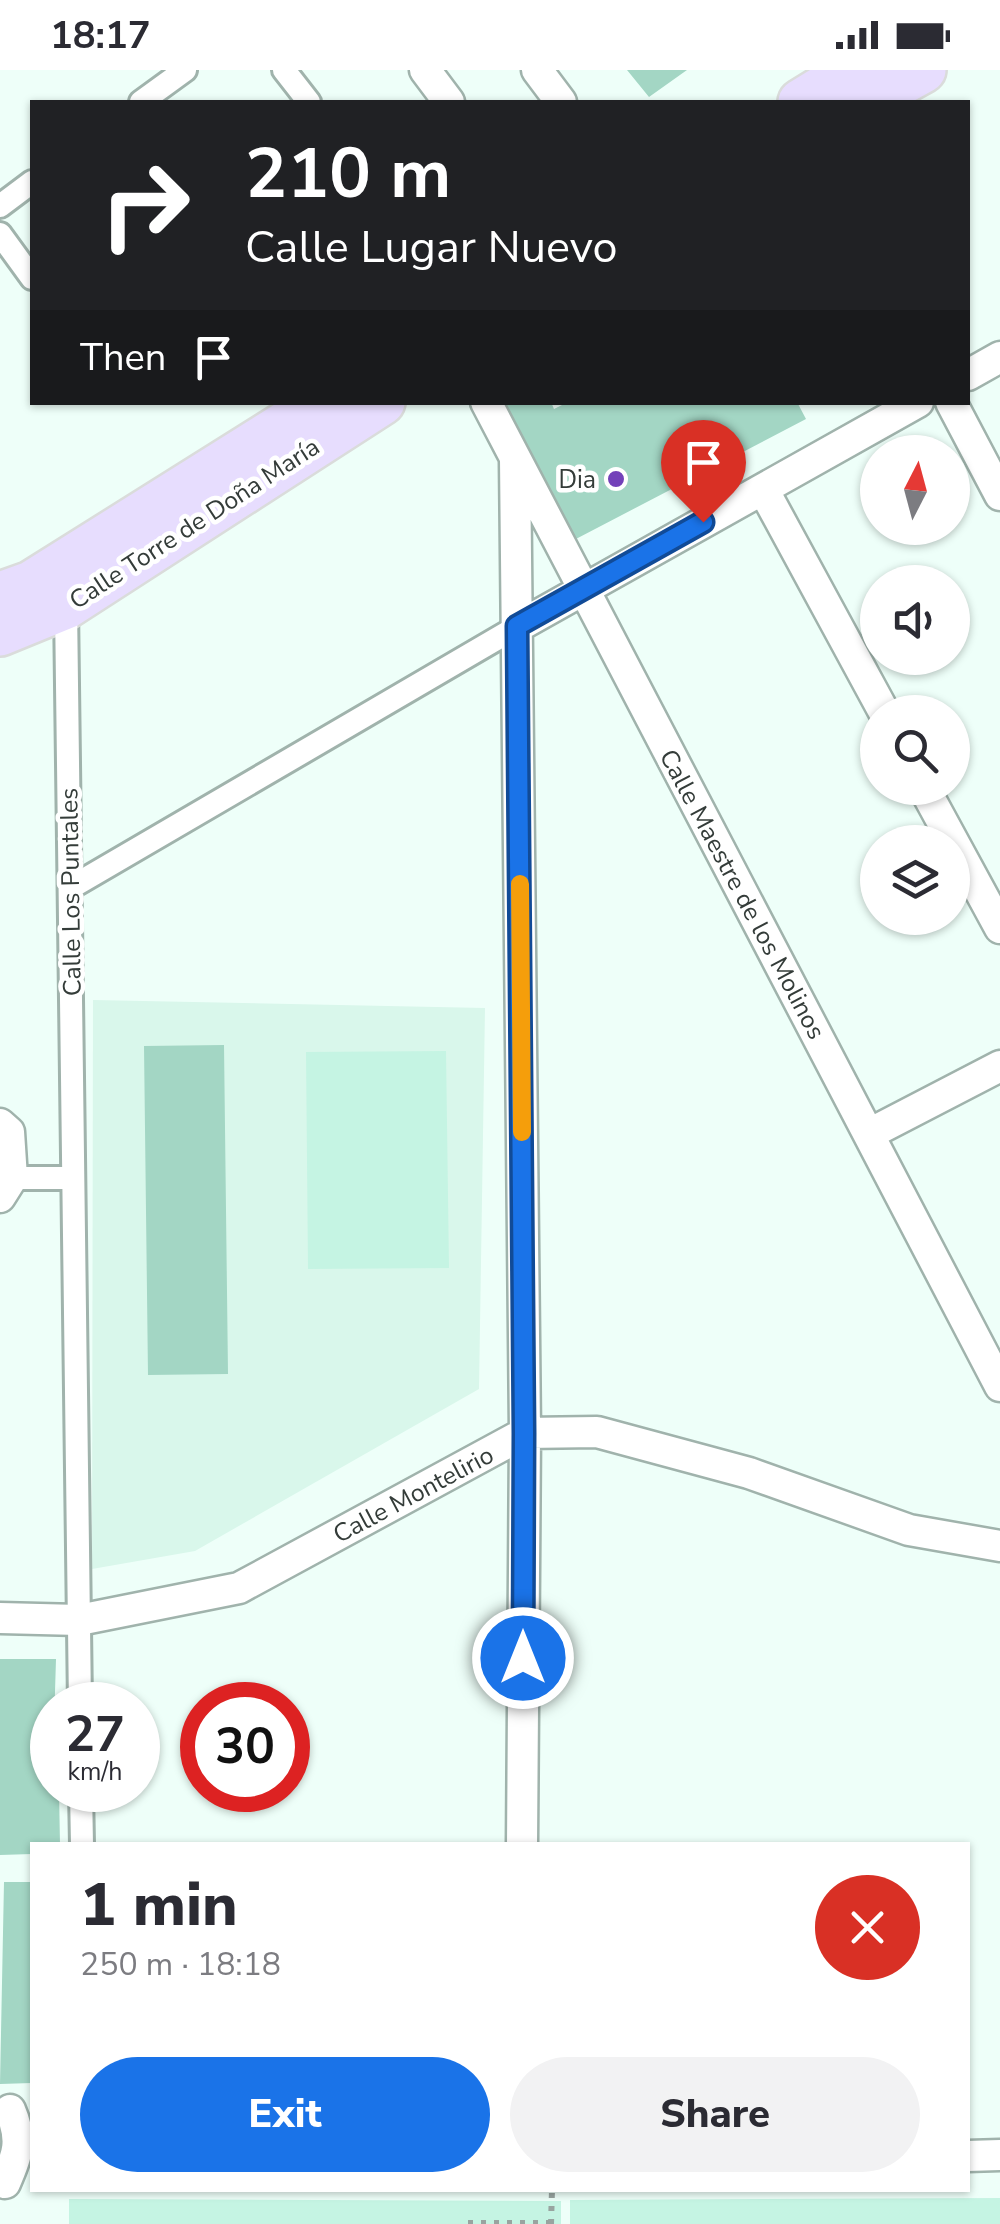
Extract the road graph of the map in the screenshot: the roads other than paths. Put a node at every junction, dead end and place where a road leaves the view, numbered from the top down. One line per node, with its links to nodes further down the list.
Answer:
1 (186, 70): 7 (street)
2 (284, 70): 8 (street)
3 (425, 70): 9 (street)
4 (536, 70): 10 (street)
5 (853, 70): 11 (main road)
6 (923, 70): 12 (main road)
7 (144, 100)
8 (307, 100)
9 (448, 100)
10 (559, 100)
11 (804, 100)
12 (869, 100)
13 (30, 183): 14 (street)
14 (1, 202)
15 (0, 234): 16 (street)
16 (30, 275)
17 (1000, 357): 18 (street)
18 (970, 374)
19 (316, 405): 28 (main road, Calle Torre de Doña María)
20 (377, 405): 29 (main road, Calle Torre de Doña María)
21 (488, 405): 24 (street, Calle Maestre de los Molinos)
22 (913, 405): 25 (street)
23 (953, 405): 26 (street)
24 (516, 459): 27 (street, Calle Maestre de los Molinos); 30 (street)
25 (763, 489): 27 (street); 32 (street)
26 (1000, 495)
27 (584, 589): 30 (street); 38 (street, Calle Maestre de los Molinos)
28 (0, 595)
29 (66, 606): 31 (main road, Calle Torre de Doña María); 34 (street, Calle Los Puntales)
30 (517, 626): 34 (street); 42 (street)
31 (0, 633)
32 (875, 695)
33 (933, 805): 35 (street)
34 (70, 888): 39 (street, Calle Los Puntales)
35 (1000, 928)
36 (1000, 1066): 38 (street)
37 (0, 1124): 40 (street)
38 (868, 1134): 41 (street, Calle Maestre de los Molinos)
39 (74, 1178): 40 (street); 45 (street, Calle Los Puntales)
40 (6, 1187)
41 (1000, 1386)
42 (524, 1433): 43 (street, Calle Montelirio); 45 (street, Calle Montelirio); 49 (street)
43 (1000, 1546)
44 (0, 1618): 45 (street, Calle Montelirio)
45 (79, 1620): 46 (street, Calle Los Puntales)
46 (80, 1682)
47 (82, 1812): 48 (street)
48 (82, 1842)
49 (522, 1842)
50 (14, 2115): 53 (street)
51 (1000, 2155): 52 (street)
52 (970, 2156)
53 (12, 2183)

